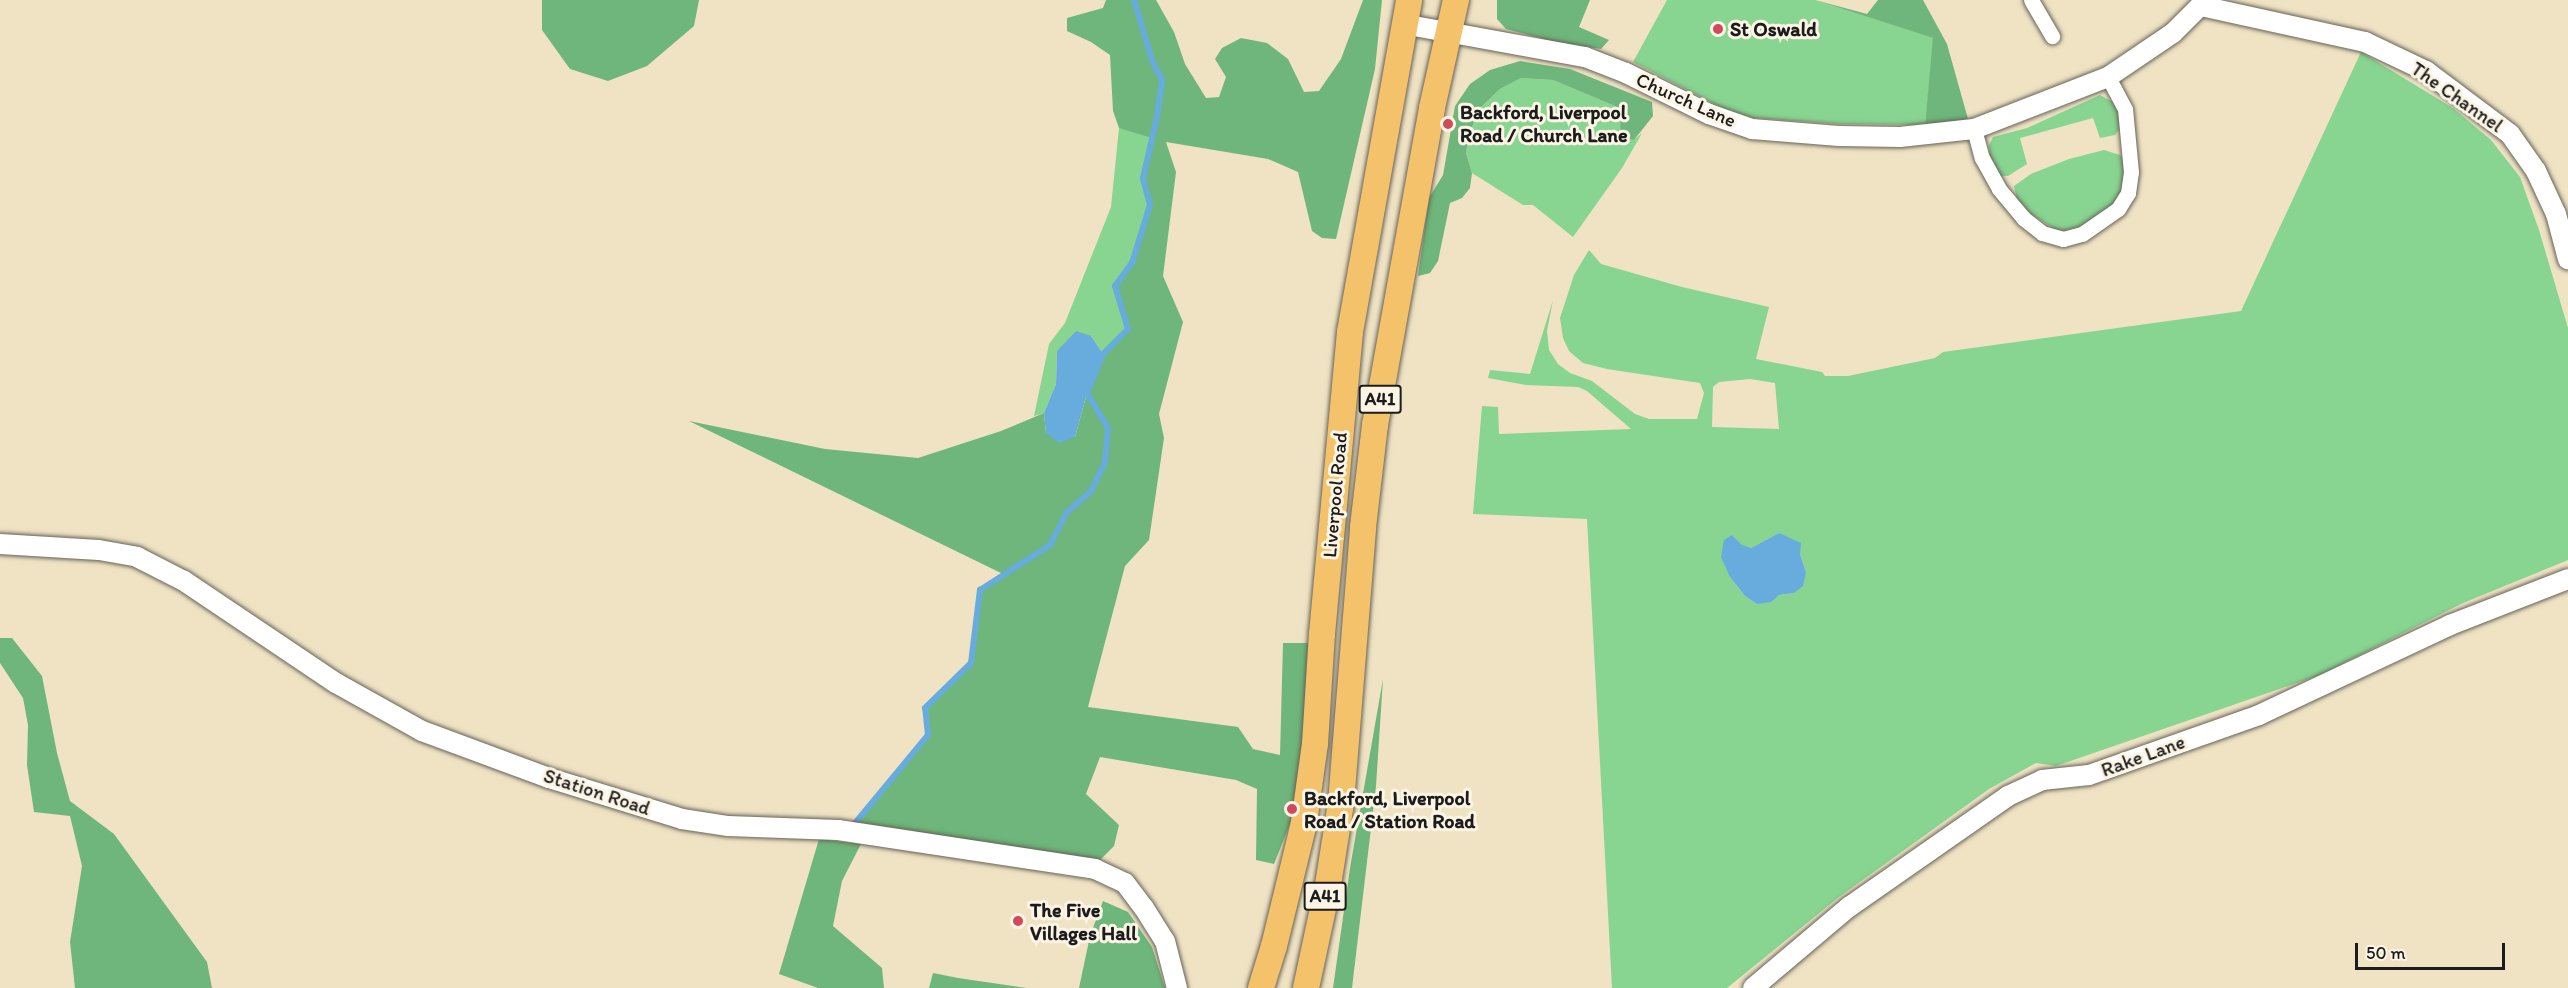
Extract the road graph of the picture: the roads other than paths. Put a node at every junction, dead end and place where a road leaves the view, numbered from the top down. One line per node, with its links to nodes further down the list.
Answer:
1 (1456, 0): 5 (highway, Liverpool Road / A41)
2 (2031, 0): 6 (street)
3 (2203, 3): 7 (street, Church Lane); 9 (street, The Channel)
4 (1406, 12): 5 (street, Church Lane); 13 (highway, Liverpool Road / A41)
5 (1448, 33): 8 (street, Church Lane); 14 (highway, Liverpool Road / A41)
6 (2052, 36)
7 (2108, 77): 8 (street, Church Lane); 8 (street)
8 (1974, 129)
9 (2568, 259)
10 (0, 544): 12 (street, Station Road)
11 (2568, 579): 15 (street, Rake Lane)
12 (1177, 988)
13 (1261, 988)
14 (1306, 988)
15 (1753, 988)

